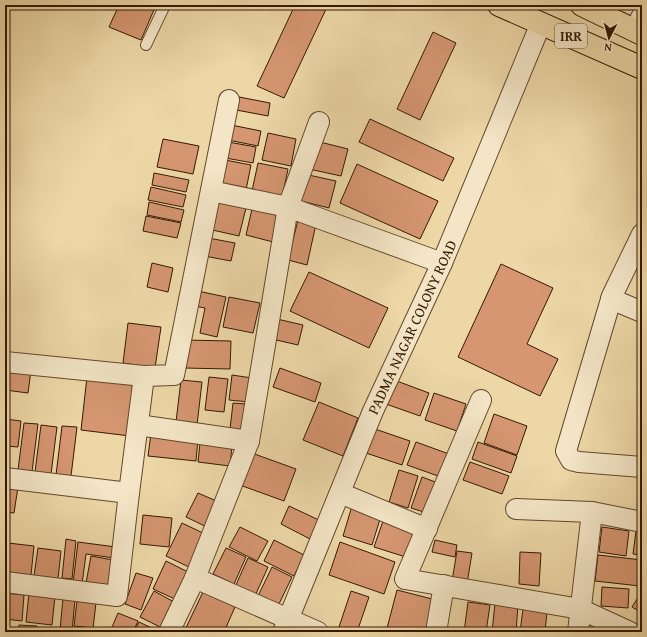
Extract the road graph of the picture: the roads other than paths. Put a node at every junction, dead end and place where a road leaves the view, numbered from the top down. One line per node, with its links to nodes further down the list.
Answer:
1 (166, 5): 7 (lane)
2 (499, 5): 5 (highway, IRR)
3 (582, 5): 6 (highway, IRR)
4 (642, 5): 6 (lane)
5 (541, 23): 8 (highway, IRR); 14 (street, PADMA NAGAR COLONY ROAD)
6 (636, 31)
7 (146, 45)
8 (642, 68)
9 (229, 100): 11 (street)
10 (319, 122): 12 (street)
11 (211, 191): 12 (street); 18 (street)
12 (288, 207): 14 (street); 21 (street)
13 (642, 234): 15 (street)
14 (442, 263): 25 (street, PADMA NAGAR COLONY ROAD)
15 (611, 299): 16 (street); 22 (street)
16 (642, 312)
17 (5, 362): 18 (street)
18 (144, 376): 20 (street)
19 (481, 400): 29 (street)
20 (138, 425): 21 (street); 24 (street)
21 (249, 441): 30 (street)
22 (642, 467)
23 (5, 478): 24 (street)
24 (129, 494): 31 (street)
25 (340, 494): 29 (street); 34 (street, PADMA NAGAR COLONY ROAD)
26 (516, 509): 27 (street)
27 (592, 512): 28 (street); 33 (street)
28 (642, 522)
29 (427, 529): 32 (street)
30 (195, 578): 34 (street); 35 (street)
31 (5, 582)
32 (444, 585): 33 (street); 37 (street)
33 (580, 609): 38 (street); 39 (street)
34 (286, 626): 36 (street)
35 (168, 632)
36 (318, 632)
37 (436, 632)
38 (578, 632)
39 (630, 632)

